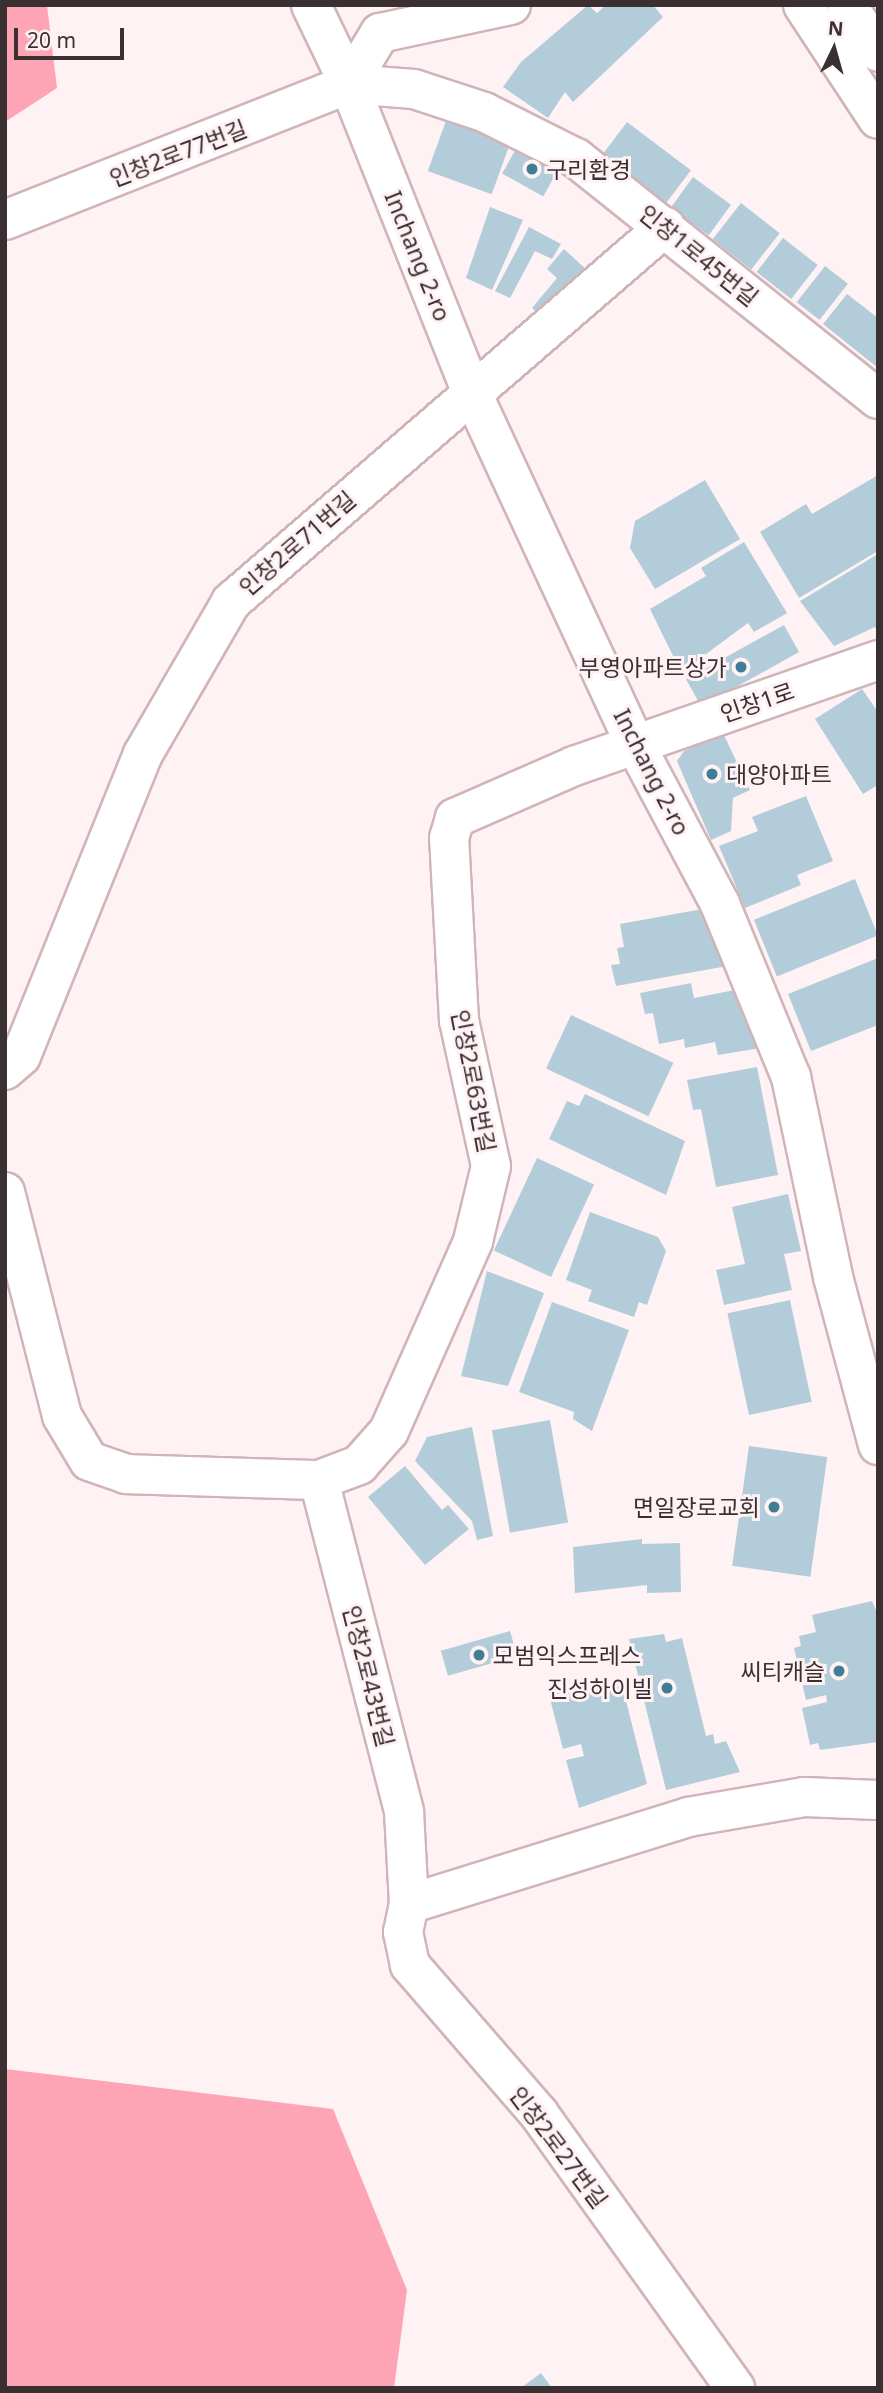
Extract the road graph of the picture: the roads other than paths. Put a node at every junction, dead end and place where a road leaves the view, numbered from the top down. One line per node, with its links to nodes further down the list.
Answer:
1 (311, 5): 6 (street, Inchang 2-ro)
2 (511, 5): 6 (street)
3 (803, 5): 7 (street)
4 (847, 5): 5 (street)
5 (878, 51)
6 (349, 84): 8 (street, 인창2로77번길); 9 (street, 인창1로45번길); 10 (street, Inchang 2-ro)
7 (878, 119)
8 (5, 220)
9 (665, 227): 10 (street, 인창2로71번길); 11 (street, 인창1로45번길)
10 (472, 393): 13 (street, Inchang 2-ro); 14 (street, 인창2로71번길)
11 (878, 399)
12 (878, 660): 13 (street, 인창1로)
13 (635, 744): 16 (street, Inchang 2-ro); 17 (street, 인창2로63번길)
14 (5, 1070)
15 (5, 1192): 17 (street)
16 (878, 1445)
17 (319, 1480): 19 (street, 인창2로43번길)
18 (878, 1800): 19 (street)
19 (409, 1904): 20 (street, 인창2로27번길)
20 (735, 2388)

